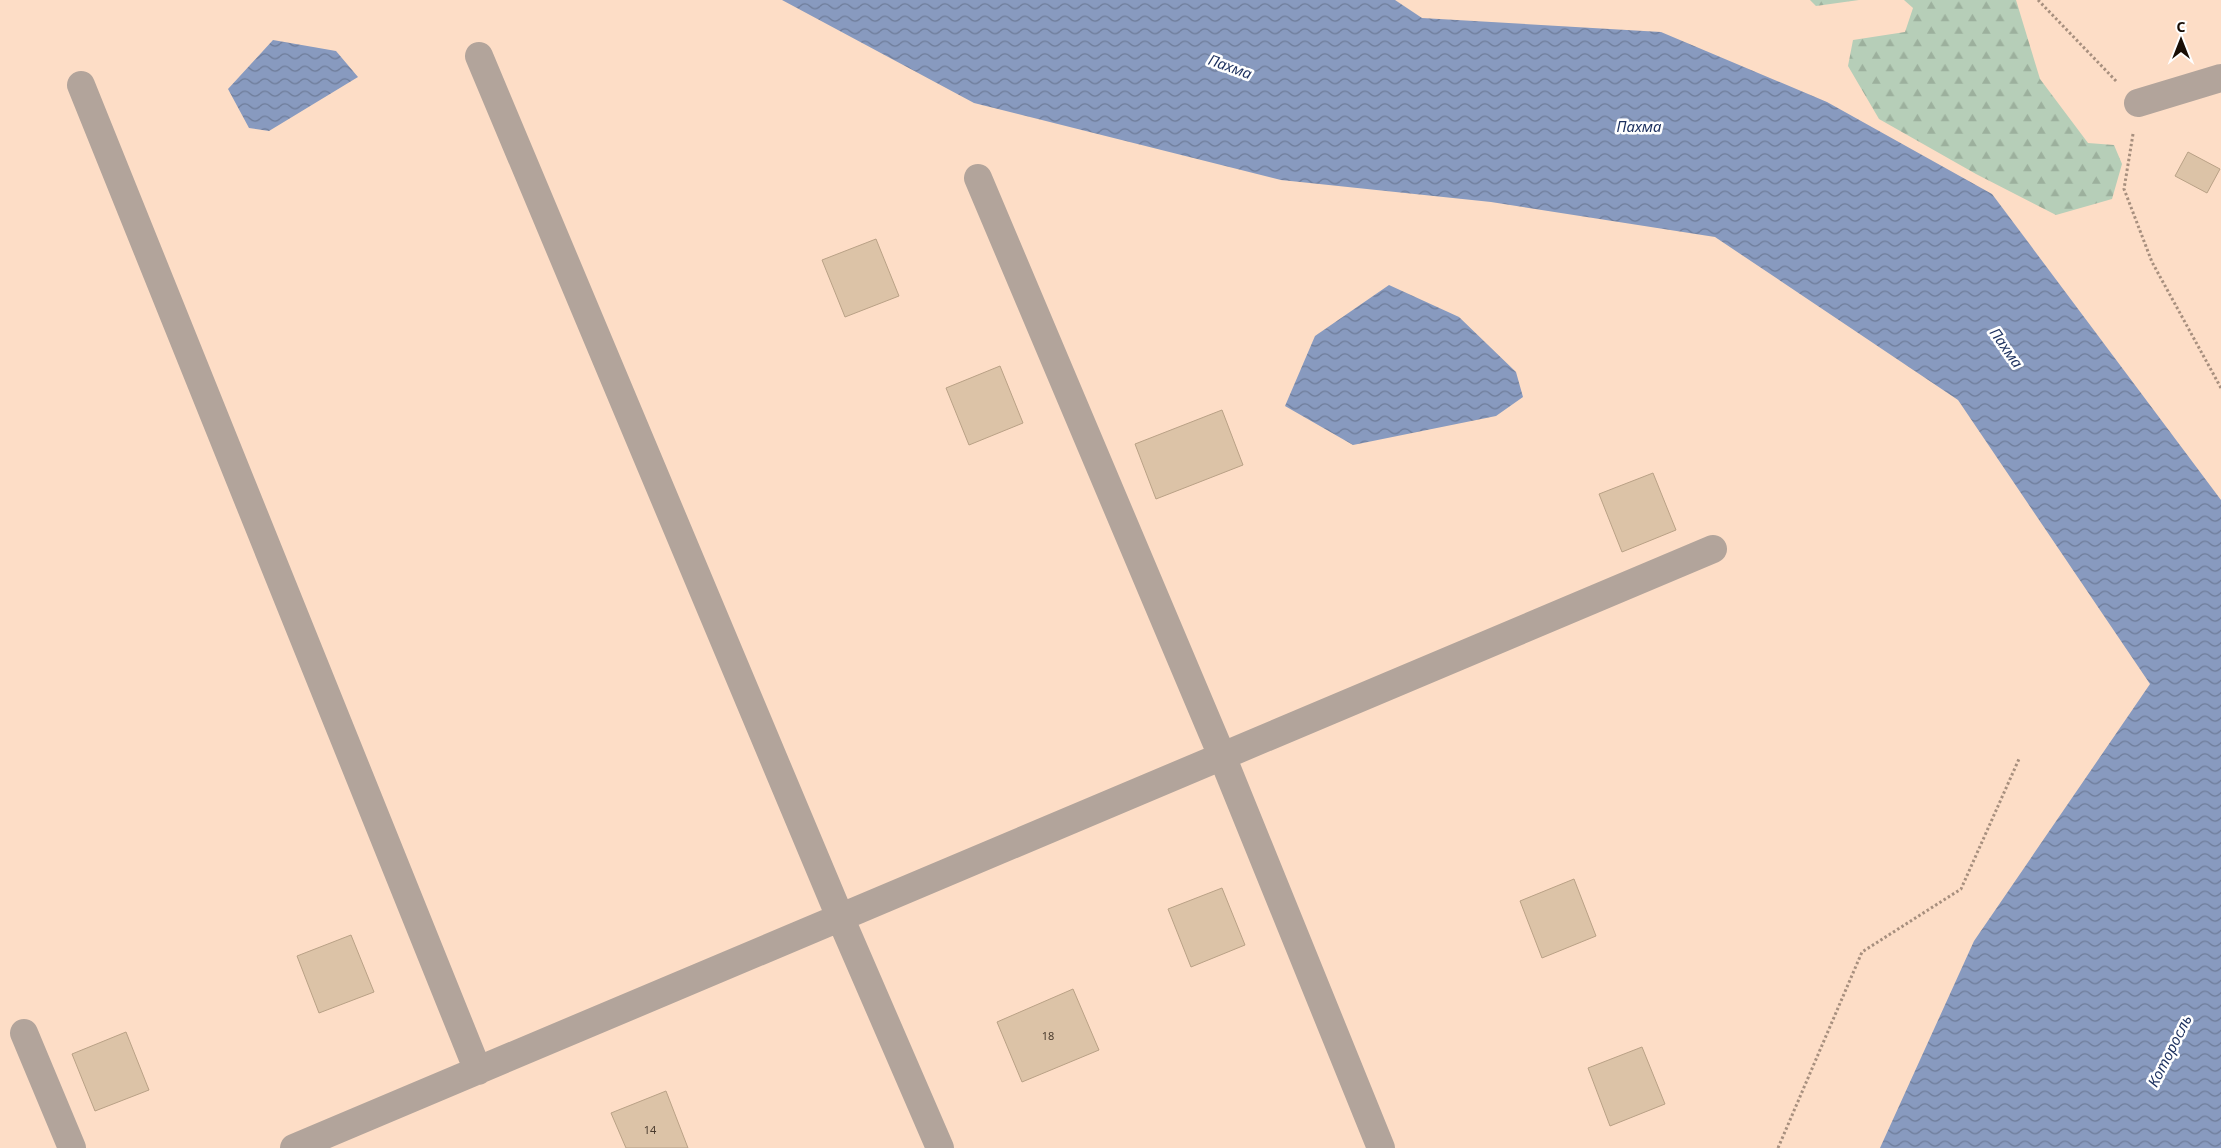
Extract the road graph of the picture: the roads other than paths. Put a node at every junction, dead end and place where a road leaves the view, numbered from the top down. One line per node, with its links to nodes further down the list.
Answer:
1 (478, 56): 8 (street)
2 (2221, 78): 4 (street)
3 (80, 85): 10 (street)
4 (2138, 103)
5 (978, 178): 7 (street)
6 (1713, 549): 7 (street)
7 (1222, 756): 8 (street); 14 (street)
8 (840, 917): 10 (street); 13 (street)
9 (24, 1033): 11 (street)
10 (478, 1071): 12 (street)
11 (72, 1148)
12 (294, 1148)
13 (940, 1148)
14 (1380, 1148)

